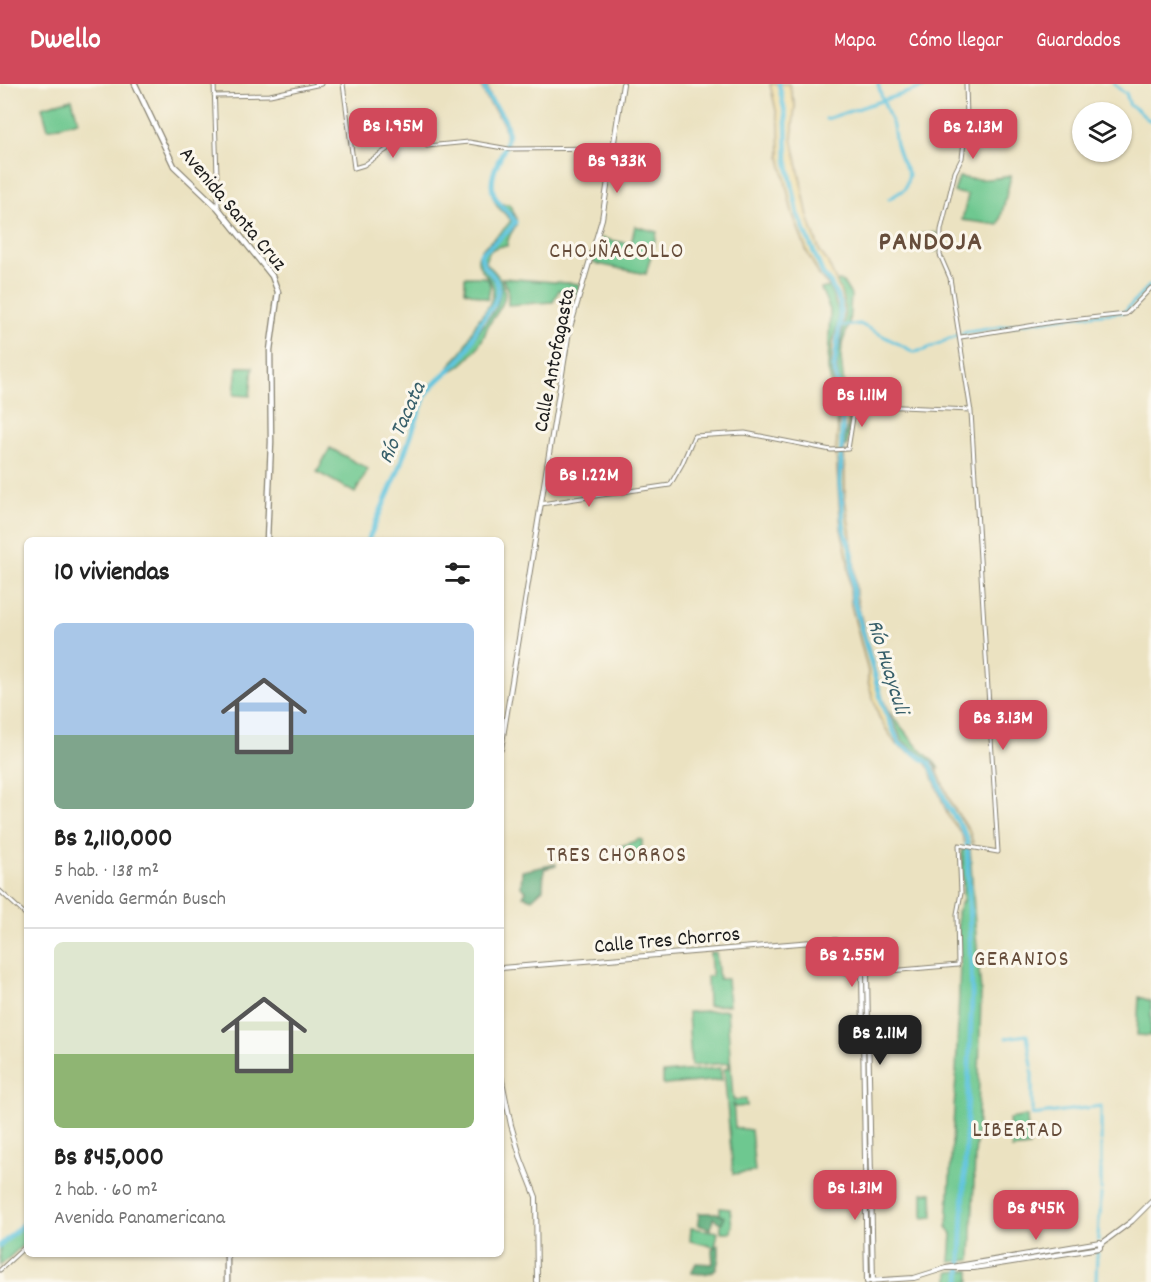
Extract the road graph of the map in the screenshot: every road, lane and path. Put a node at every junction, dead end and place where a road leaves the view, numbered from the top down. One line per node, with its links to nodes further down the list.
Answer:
1 (135, 84): 9 (main road, Avenida Santa Cruz)
2 (214, 84): 7 (street)
3 (321, 84): 7 (street)
4 (343, 84): 8 (street)
5 (623, 84): 8 (main road, Calle Antofagasta)
6 (966, 84): 11 (street)
7 (214, 96): 9 (street)
8 (613, 148): 13 (main road, Calle Antofagasta)
9 (218, 208): 14 (main road, Avenida Santa Cruz)
10 (1151, 288): 11 (street)
11 (961, 337): 12 (street)
12 (971, 410): 13 (street); 19 (street)
13 (541, 504): 15 (main road, Calle Antofagasta)
14 (267, 537)
15 (504, 731)
16 (0, 891): 17 (street)
17 (24, 913)
18 (504, 968): 19 (main road, Calle Tres Chorros)
19 (865, 973): 25 (main road); 26 (main road)
20 (504, 1091): 28 (main road)
21 (1151, 1202): 26 (main road)
22 (24, 1248): 24 (street)
23 (227, 1257): 27 (main road)
24 (0, 1270)
25 (867, 1281): 26 (main road)
26 (873, 1281)
27 (227, 1282)
28 (537, 1282)

